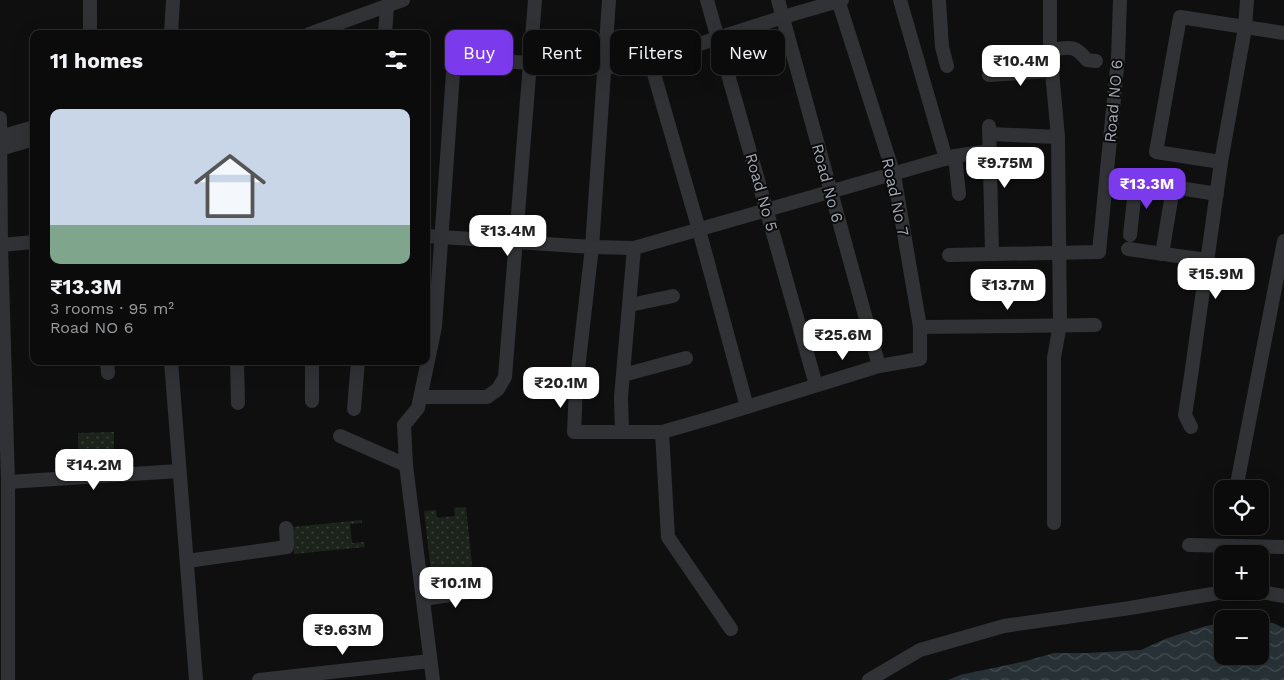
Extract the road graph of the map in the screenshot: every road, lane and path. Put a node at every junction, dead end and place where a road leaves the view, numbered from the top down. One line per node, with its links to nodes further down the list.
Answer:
1 (90, 0): 17 (street)
2 (173, 0): 18 (street)
3 (403, 0): 14 (street)
4 (535, 0): 21 (street)
5 (609, 0): 31 (street)
6 (707, 0): 22 (street, Road No 5)
7 (778, 0): 15 (street, Road No 6)
8 (840, 0): 15 (street); 45 (street, Road No 7)
9 (900, 0): 43 (street)
10 (938, 0): 28 (street)
11 (1050, 0): 25 (street)
12 (1120, 0): 62 (street, Road NO 6)
13 (1247, 0): 16 (street)
14 (387, 6): 19 (street); 20 (street)
15 (783, 17): 23 (street); 47 (street, Road No 6)
16 (1245, 28): 24 (street); 44 (street); 44 (street)
17 (90, 30)
18 (171, 30)
19 (319, 30)
20 (385, 30)
21 (532, 30)
22 (716, 30)
23 (743, 30)
24 (1284, 33)
25 (1050, 50): 26 (street); 32 (street)
26 (1096, 61)
27 (523, 63): 54 (street)
28 (947, 66)
29 (610, 67): 31 (street)
30 (600, 68): 31 (street)
31 (605, 68): 59 (street)
32 (1051, 71): 36 (street); 39 (street)
33 (528, 75): 57 (street)
34 (654, 75): 51 (street)
35 (728, 75): 50 (street, Road No 5)
36 (989, 75)
37 (0, 118): 41 (street)
38 (30, 129): 41 (street)
39 (1058, 138): 42 (street); 62 (street)
40 (30, 139): 41 (street)
41 (2, 140): 58 (street)
42 (990, 151): 43 (street); 63 (street)
43 (951, 158): 45 (street); 48 (street)
44 (1222, 162): 49 (street)
45 (894, 175): 47 (street); 71 (street, Road No 7)
46 (1173, 188): 49 (street); 52 (street); 64 (street)
47 (831, 193): 50 (street); 79 (street, Road No 6)
48 (959, 194)
49 (1217, 194): 66 (street)
50 (767, 211): 51 (street); 81 (street, Road No 5)
51 (699, 230): 60 (street); 85 (street)
52 (1130, 235)
53 (430, 237): 54 (street)
54 (441, 238): 57 (street); 72 (street)
55 (1284, 241): 94 (street)
56 (30, 242): 58 (street)
57 (515, 243): 59 (street); 82 (street)
58 (1, 244): 87 (street)
59 (592, 247): 60 (street); 89 (street)
60 (634, 248): 68 (street)
61 (1128, 249): 64 (street)
62 (1059, 252): 63 (street); 69 (street)
63 (992, 254): 65 (street)
64 (1162, 254): 66 (street)
65 (950, 255)
66 (1207, 260): 88 (street)
67 (673, 296): 68 (street)
68 (630, 305): 80 (street)
69 (1060, 324): 70 (street); 71 (street); 96 (street)
70 (1095, 325)
71 (920, 328): 79 (street, Road No 7)
72 (430, 356)
73 (686, 358): 80 (street)
74 (171, 365): 93 (street)
75 (237, 365): 84 (street)
76 (312, 365): 83 (street)
77 (358, 365): 86 (street)
78 (428, 365): 82 (street)
79 (879, 366): 81 (street)
80 (624, 374): 89 (street)
81 (816, 385): 85 (street)
82 (421, 397): 92 (street)
83 (312, 401)
84 (238, 403)
85 (747, 407): 90 (street)
86 (354, 409)
87 (3, 411): 95 (street)
88 (1191, 427)
89 (622, 432): 90 (street)
90 (662, 432): 104 (street)
91 (340, 436): 92 (street)
92 (406, 465): 103 (street)
93 (179, 471): 95 (street); 100 (street)
94 (1238, 480)
95 (8, 482): 106 (street)
96 (1054, 523)
97 (286, 528): 100 (street)
98 (1189, 545): 99 (street)
99 (1284, 547)
100 (187, 561): 107 (street)
101 (476, 592): 103 (street)
102 (1284, 596): 110 (street)
103 (423, 599): 105 (street)
104 (731, 630)
105 (430, 661): 108 (street); 109 (street)
106 (8, 680)
107 (196, 680)
108 (259, 680)
109 (433, 680)
110 (869, 680)

